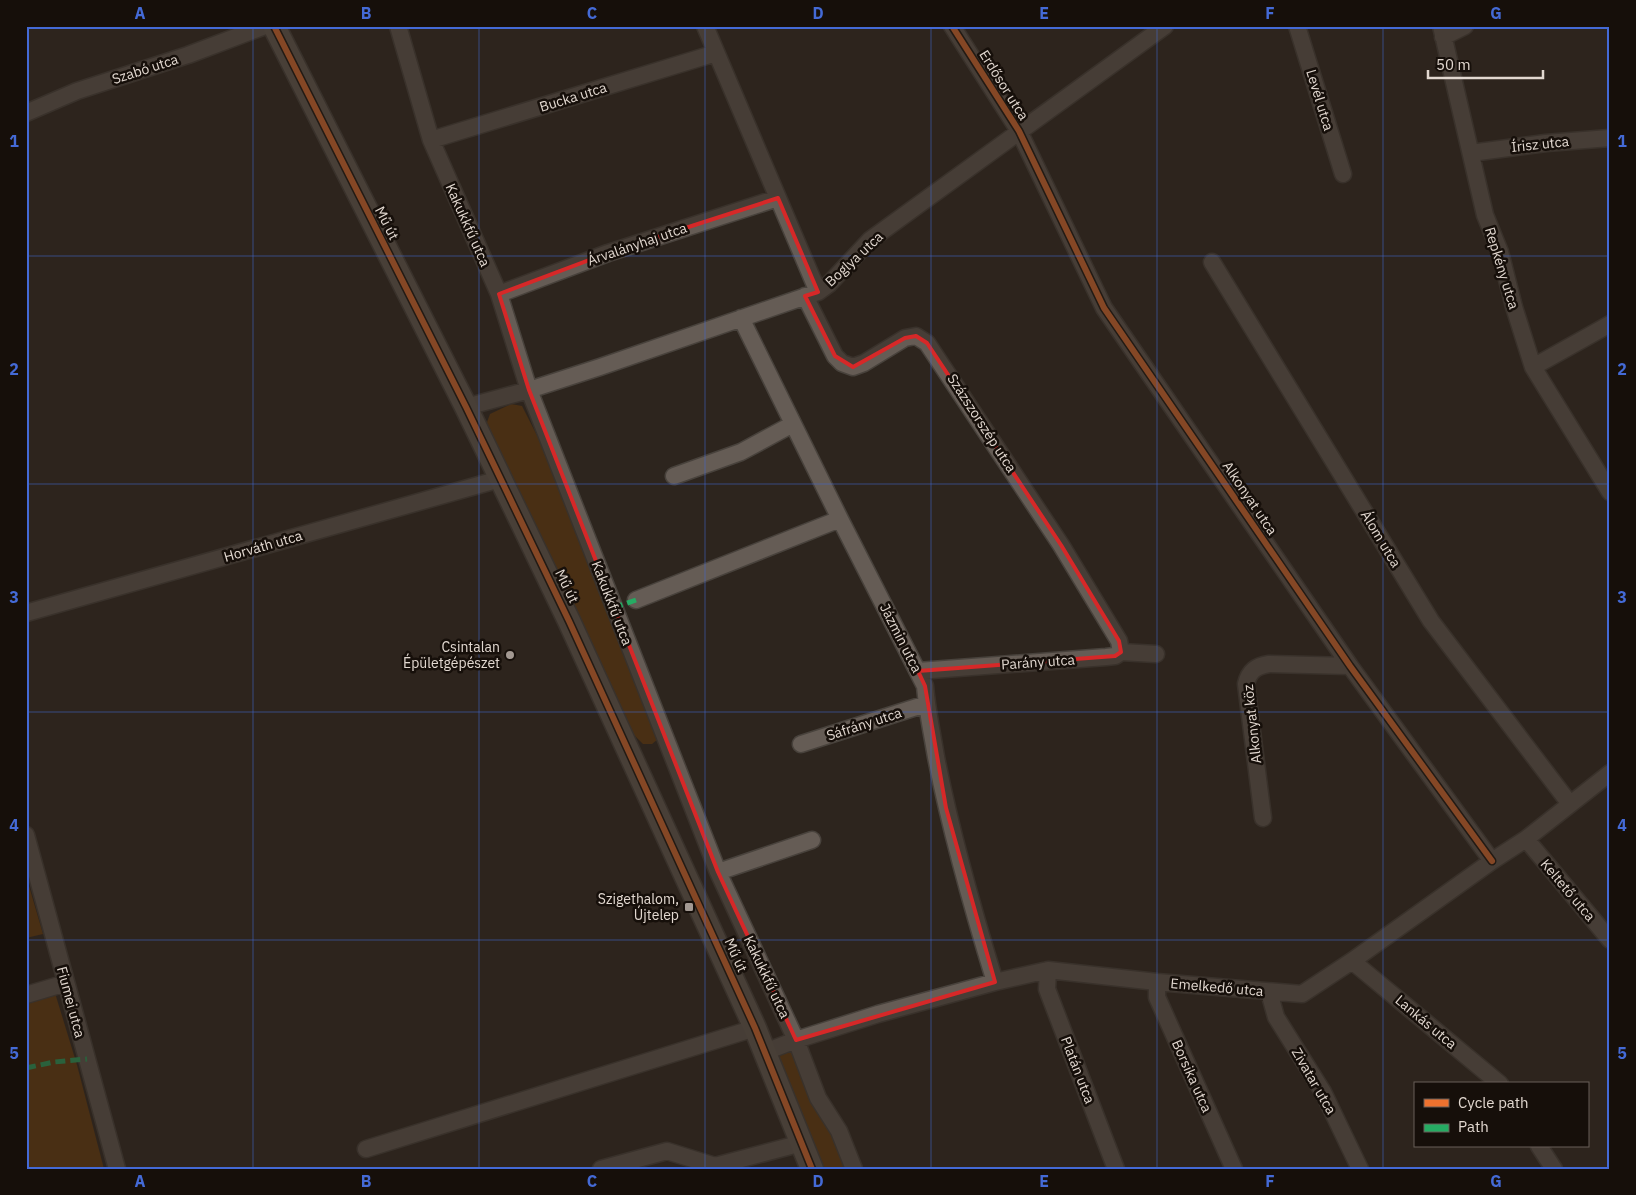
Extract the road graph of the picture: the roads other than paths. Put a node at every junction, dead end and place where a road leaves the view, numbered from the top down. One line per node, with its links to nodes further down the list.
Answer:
1 (265, 26): 11 (street, Szabó utca)
2 (274, 26): 25 (street, Mű út)
3 (398, 26): 14 (street, Kakukkfű utca)
4 (705, 26): 10 (street)
5 (952, 26): 12 (street, Erdősor utca)
6 (1164, 26): 12 (street, Boglya utca)
7 (1297, 26): 16 (street, Levél utca)
8 (1466, 26): 9 (street)
9 (1442, 32): 15 (street, Repkény utca)
10 (716, 53): 14 (street, Bucka utca); 17 (street)
11 (26, 113)
12 (1018, 131): 20 (street, Boglya utca); 35 (street, Alkonyat utca)
13 (1610, 138): 15 (street, Írisz utca)
14 (431, 140): 19 (street, Kakukkfű utca)
15 (1471, 152): 23 (street, Repkény utca)
16 (1343, 174)
17 (778, 198): 19 (street, Árvalányhaj utca); 20 (street)
18 (1212, 262): 40 (street, Álom utca)
19 (499, 294): 24 (street, Kakukkfű utca)
20 (811, 294): 21 (street, Boglya utca); 33 (street, Százszorszép utca)
21 (741, 318): 24 (street, Boglya utca); 26 (street, Jázmin utca)
22 (1610, 324): 23 (street)
23 (1533, 367): 29 (street, Repkény utca)
24 (529, 390): 25 (street, Boglya utca); 46 (street, Kakukkfű utca)
25 (466, 407): 28 (street, Mű út)
26 (793, 424): 27 (street); 30 (street, Jázmin utca)
27 (674, 476)
28 (500, 479): 32 (street, Horváth utca); 56 (street, Mű út)
29 (1610, 492)
30 (840, 519): 31 (street); 36 (street, Jázmin utca)
31 (636, 600)
32 (26, 613)
33 (1121, 652): 34 (street, Parány utca); 36 (street, Parány utca)
34 (1156, 654)
35 (1350, 666): 41 (street, Alkonyat köz); 45 (street, Alkonyat utca)
36 (918, 671): 37 (street, Jázmin utca)
37 (926, 704): 38 (street, Sáfrány utca); 51 (street, Jázmin utca)
38 (801, 744)
39 (1610, 774): 40 (street, Emelkedő utca)
40 (1570, 804): 43 (street, Emelkedő utca)
41 (1263, 818)
42 (26, 835): 47 (street, Fiumei utca)
43 (1526, 839): 45 (street, Emelkedő utca); 48 (street, Keltető utca)
44 (812, 840): 46 (street)
45 (1492, 861): 49 (street, Emelkedő utca)
46 (718, 872): 57 (street, Kakukkfű utca)
47 (32, 882): 53 (street, Fiumei utca)
48 (1610, 940)
49 (1352, 961): 54 (street, Emelkedő utca); 59 (street, Lankás utca)
50 (1048, 970): 51 (street, Emelkedő utca); 52 (street, Emelkedő utca); 67 (street, Platán utca)
51 (995, 982): 57 (street, Emelkedő utca)
52 (1157, 982): 54 (street, Emelkedő utca); 68 (street, Borsika utca)
53 (66, 983): 55 (street); 63 (street, Fiumei utca)
54 (1269, 992): 69 (street, Zivatar utca)
55 (26, 994)
56 (755, 1028): 58 (street, Mű út); 62 (street)
57 (796, 1040): 58 (street, Emelkedő utca); 66 (street, Kakukkfű utca)
58 (765, 1052): 60 (street, Mű út)
59 (1498, 1082)
60 (802, 1143): 64 (street); 65 (street, Mű út)
61 (1540, 1148): 70 (street)
62 (366, 1149)
63 (117, 1169)
64 (601, 1169)
65 (812, 1169)
66 (854, 1169)
67 (1116, 1169)
68 (1234, 1169)
69 (1360, 1169)
70 (1554, 1169)

